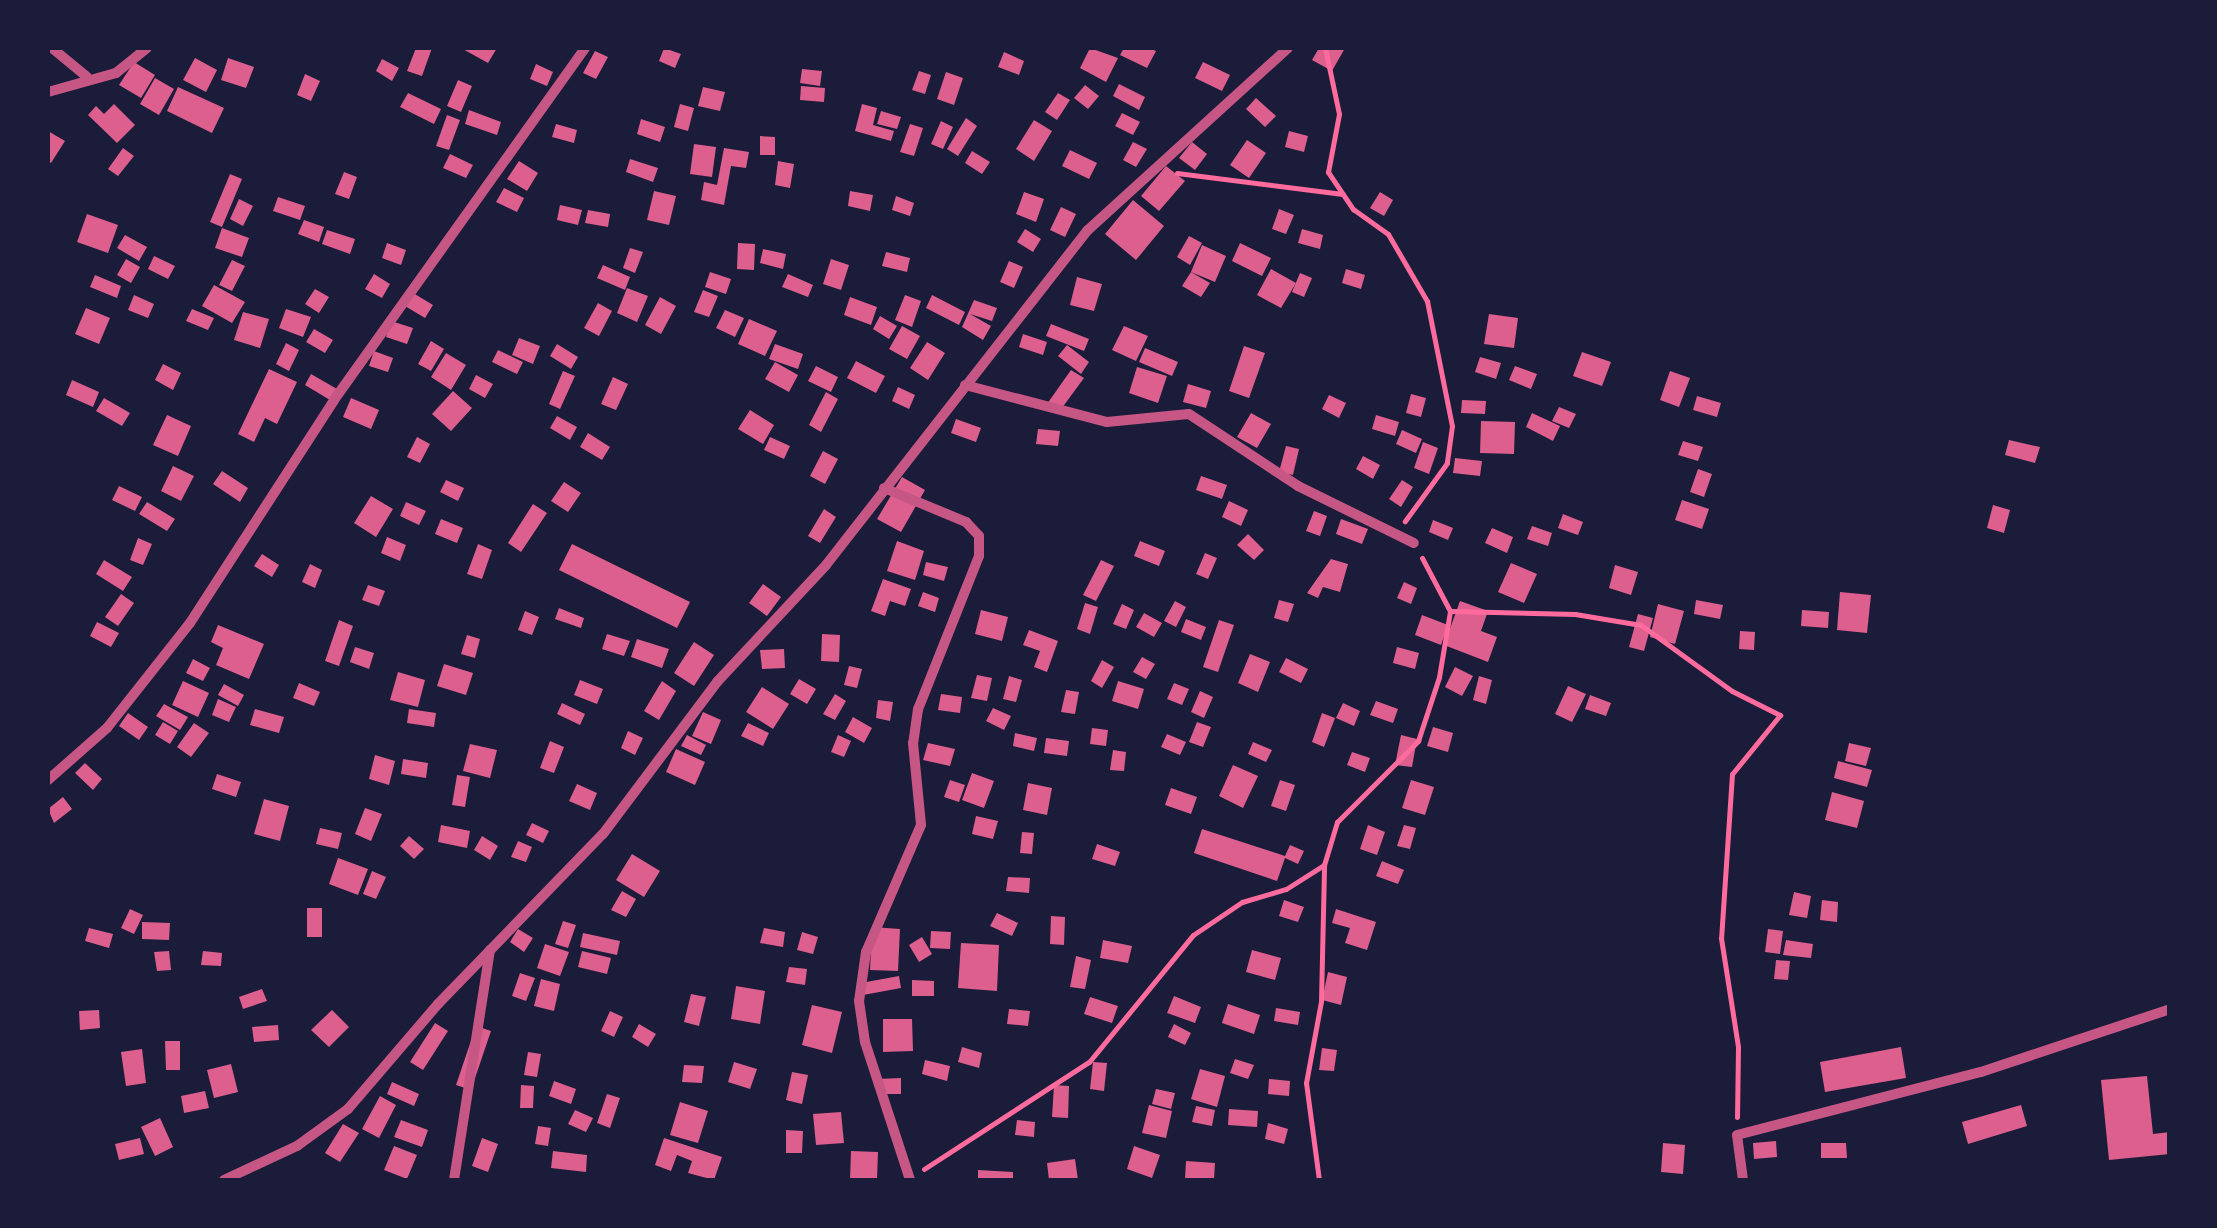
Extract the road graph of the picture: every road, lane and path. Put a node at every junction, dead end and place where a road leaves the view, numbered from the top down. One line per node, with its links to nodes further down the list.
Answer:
1 (52, 48): 6 (street)
2 (147, 48): 6 (street)
3 (585, 48): 14 (street)
4 (1288, 48): 8 (street)
5 (1325, 48): 9 (path)
6 (87, 77): 7 (street)
7 (48, 92)
8 (1150, 167): 9 (path); 10 (street)
9 (1343, 194): 12 (path)
10 (965, 385): 11 (street); 12 (street)
11 (884, 488): 16 (street); 19 (street)
12 (1414, 542): 13 (path)
13 (1450, 611): 15 (path); 18 (path)
14 (48, 780)
15 (1324, 864): 19 (path); 22 (path)
16 (490, 950): 20 (street); 21 (street)
17 (2170, 1009): 18 (street)
18 (1737, 1134): 23 (street)
19 (909, 1178)
20 (224, 1180)
21 (454, 1180)
22 (1319, 1180)
23 (1742, 1180)

